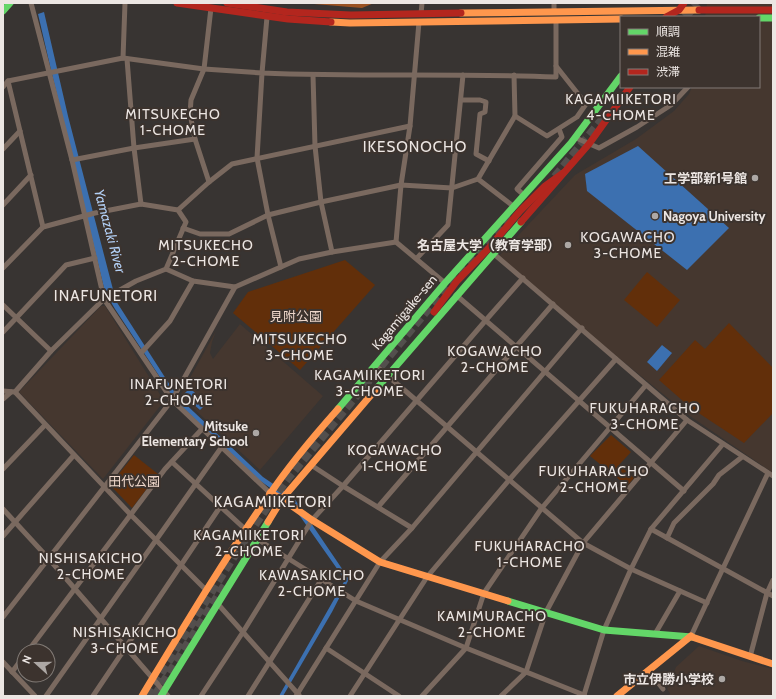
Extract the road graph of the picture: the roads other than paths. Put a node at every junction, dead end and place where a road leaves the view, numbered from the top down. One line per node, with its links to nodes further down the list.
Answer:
1 (10, 3): 12 (main road)
2 (31, 3): 25 (street)
3 (125, 3): 22 (street)
4 (177, 3): 10 (main road)
5 (228, 3): 9 (main road)
6 (422, 3): 14 (street)
7 (554, 3): 13 (street)
8 (684, 3): 15 (main road)
9 (264, 6): 14 (main road)
10 (211, 8): 16 (main road); 24 (street)
11 (773, 10): 15 (main road)
12 (3, 11)
13 (554, 11): 14 (main road); 15 (main road)
14 (421, 14)
15 (679, 14)
16 (267, 17): 21 (main road); 26 (street)
17 (760, 18): 18 (main road)
18 (773, 18)
19 (620, 19): 20 (main road)
20 (556, 20): 21 (main road); 23 (street)
21 (419, 22): 27 (street)
22 (125, 59): 24 (street); 25 (street); 45 (street)
23 (556, 66): 30 (street); 39 (street)
24 (204, 69): 26 (street); 42 (street)
25 (49, 72): 32 (street); 48 (street)
26 (262, 73): 28 (street); 47 (street)
27 (415, 74): 28 (street); 29 (street); 38 (street)
28 (313, 75): 44 (street)
29 (463, 75): 30 (street); 36 (street)
30 (514, 75): 37 (street)
31 (620, 77): 41 (main road, Kagamigaike-sen)
32 (8, 81): 33 (street); 40 (street)
33 (3, 87)
34 (629, 88): 43 (main road)
35 (687, 88): 43 (street)
36 (460, 100): 49 (street); 55 (street)
37 (515, 116): 39 (street); 49 (street)
38 (410, 126): 44 (street); 54 (street)
39 (558, 129): 56 (street)
40 (20, 131): 46 (street); 51 (street)
41 (576, 138): 43 (street); 56 (main road, Kagamigaike-sen)
42 (195, 139): 45 (street); 53 (street)
43 (589, 144): 50 (main road)
44 (315, 146): 47 (street); 57 (street)
45 (134, 148): 48 (street); 59 (street)
46 (3, 149)
47 (257, 158): 53 (street); 63 (street)
48 (72, 160): 62 (street)
49 (489, 161): 52 (street)
50 (563, 173): 68 (main road); 82 (main road)
51 (31, 175): 58 (street); 64 (street)
52 (478, 179): 55 (street); 60 (street)
53 (209, 182): 61 (street)
54 (401, 185): 55 (street); 57 (street); 66 (street)
55 (452, 188): 70 (street)
56 (524, 195): 60 (main road, Kagamigaike-sen)
57 (321, 202): 63 (street); 67 (street)
58 (3, 204)
59 (141, 204): 61 (street); 62 (street)
60 (513, 206): 76 (main road, Kagamigaike-sen)
61 (178, 210): 65 (street)
62 (86, 215): 64 (street); 69 (street)
63 (268, 215): 65 (street); 71 (street)
64 (43, 227): 72 (street)
65 (183, 228): 73 (street)
66 (396, 242): 67 (street); 70 (street)
67 (332, 252): 71 (street)
68 (494, 254): 74 (street); 78 (main road)
69 (95, 258): 79 (street); 83 (street)
70 (417, 258): 76 (street)
71 (281, 267): 77 (street)
72 (3, 268)
73 (166, 269): 75 (street); 79 (street)
74 (523, 278): 80 (street); 84 (street)
75 (193, 281): 77 (street); 89 (street)
76 (445, 283): 91 (main road, Kagamigaike-sen)
77 (235, 287): 98 (street)
78 (456, 295): 84 (street); 93 (main road)
79 (104, 299): 88 (street); 89 (street)
80 (553, 304): 85 (street); 87 (street)
81 (3, 305): 83 (street)
82 (434, 312)
83 (17, 317): 86 (street); 88 (street)
84 (486, 320): 87 (street); 100 (street)
85 (582, 328): 90 (street); 92 (street)
86 (3, 332)
87 (516, 346): 92 (street); 103 (street)
88 (52, 351): 96 (street)
89 (141, 353): 98 (street)
90 (616, 359): 94 (street); 99 (street)
91 (375, 365): 93 (street); 121 (main road, Kagamigaike-sen)
92 (545, 372): 99 (street); 108 (street)
93 (388, 376): 100 (street); 113 (main road)
94 (646, 386): 101 (street); 104 (street)
95 (3, 391): 96 (street)
96 (13, 392): 97 (street); 102 (street)
97 (3, 399)
98 (172, 400): 105 (street); 118 (street)
99 (579, 400): 104 (street); 116 (street)
100 (417, 401): 103 (street); 119 (street)
101 (688, 420): 106 (street); 112 (street)
102 (45, 425): 109 (street); 114 (street)
103 (447, 426): 108 (street); 124 (street)
104 (611, 428): 112 (street); 126 (street)
105 (202, 429): 107 (street); 111 (street)
106 (723, 444): 110 (street); 120 (street)
107 (221, 448): 117 (street); 121 (street)
108 (476, 452): 116 (street); 130 (street)
109 (74, 455): 118 (street); 129 (street)
110 (742, 456): 115 (street); 134 (street)
111 (172, 462): 117 (street); 127 (street)
112 (651, 463): 120 (street); 137 (street)
113 (311, 465): 119 (street); 122 (main road)
114 (3, 469)
115 (771, 475): 142 (street)
116 (509, 480): 126 (street); 144 (street)
117 (195, 484): 123 (street); 136 (street)
118 (105, 486): 127 (street); 138 (street)
119 (343, 486): 124 (street); 128 (street)
120 (684, 491): 132 (street)
121 (270, 493): 122 (main road); 131 (main road, Kagamigaike-sen)
122 (282, 499): 128 (main road); 135 (main road)
123 (220, 507): 131 (street); 141 (street)
124 (378, 507): 130 (street)
125 (3, 509): 129 (street)
126 (541, 509): 137 (street); 150 (street)
127 (131, 515): 136 (street); 147 (street)
128 (312, 520): 139 (street); 140 (main road)
129 (15, 522): 133 (street); 138 (street)
130 (412, 528): 140 (street)
131 (245, 529): 148 (main road, Kagamigaike-sen)
132 (651, 529): 134 (street); 143 (street)
133 (3, 536)
134 (667, 538): 142 (street)
135 (257, 539): 139 (street); 154 (main road)
136 (156, 540): 141 (street); 158 (street)
137 (583, 543): 143 (street); 156 (street)
138 (49, 559): 147 (street); 157 (street)
139 (289, 559): 145 (street); 161 (street)
140 (380, 562): 144 (main road); 153 (street)
141 (180, 565): 148 (street); 165 (street)
142 (723, 568): 151 (street); 155 (street)
143 (631, 569): 149 (street); 160 (street)
144 (427, 577): 150 (main road); 159 (street)
145 (322, 580): 153 (street); 170 (street)
146 (773, 580): 151 (street)
147 (75, 589): 158 (street); 164 (street)
148 (206, 590): 177 (main road, Kagamigaike-sen)
149 (680, 591): 155 (street); 162 (street)
150 (484, 593): 156 (main road); 167 (street)
151 (767, 593): 152 (street); 168 (street)
152 (773, 596)
153 (356, 601): 159 (street); 166 (street)
154 (217, 602): 161 (street); 179 (main road)
155 (707, 603): 163 (street)
156 (546, 612): 160 (main road); 175 (street)
157 (3, 617)
158 (101, 618): 165 (street); 183 (street)
159 (399, 619): 167 (street); 176 (street)
160 (604, 630): 162 (main road); 181 (street)
161 (243, 632): 170 (street); 186 (street)
162 (655, 634): 163 (main road)
163 (691, 636): 168 (main road); 173 (main road)
164 (34, 643)
165 (126, 646): 177 (street); 184 (street)
166 (326, 648): 176 (street); 180 (street)
167 (466, 648): 175 (street); 190 (street)
168 (750, 657): 171 (main road)
169 (3, 662): 174 (street)
170 (270, 663): 180 (street); 187 (street)
171 (773, 664)
172 (16, 667): 174 (street)
173 (649, 671): 178 (street); 192 (main road)
174 (12, 672): 182 (street)
175 (526, 672): 181 (street); 191 (street)
176 (365, 673): 188 (street); 189 (street)
177 (154, 678): 179 (street); 185 (main road, Kagamigaike-sen)
178 (663, 688)
179 (164, 694)
180 (298, 695)
181 (584, 695)
182 (35, 696)
183 (46, 696)
184 (93, 696)
185 (142, 696)
186 (201, 696)
187 (248, 696)
188 (350, 696)
189 (399, 696)
190 (422, 696)
191 (501, 696)
192 (617, 696)

